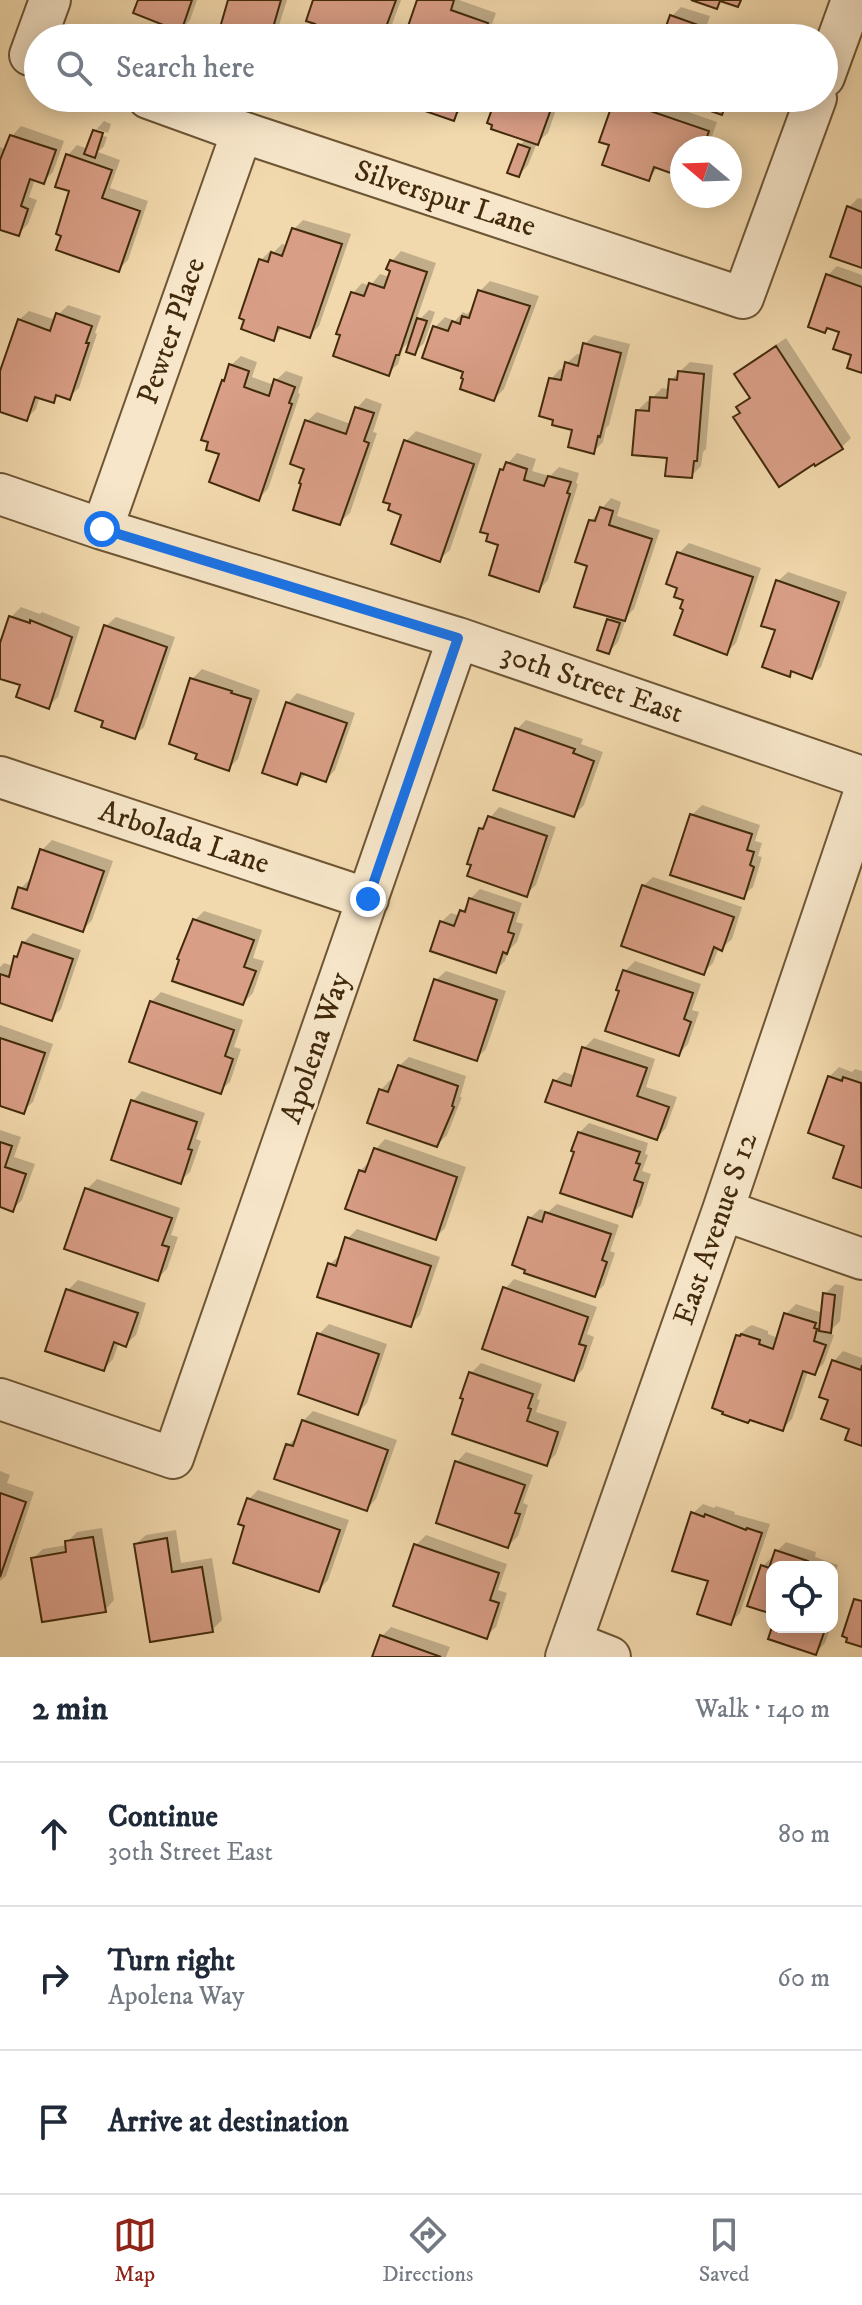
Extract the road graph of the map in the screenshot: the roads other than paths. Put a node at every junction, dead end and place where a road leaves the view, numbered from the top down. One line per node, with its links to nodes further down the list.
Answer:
1 (50, 0): 3 (street)
2 (852, 0): 4 (street)
3 (38, 24)
4 (838, 38)
5 (187, 112): 7 (street, Silverspur Lane)
6 (811, 112): 7 (street, Silverspur Lane)
7 (242, 132): 9 (street, Pewter Place)
8 (0, 494): 9 (street, 30th Street East)
9 (102, 529): 10 (street, 30th Street East)
10 (458, 638): 12 (street, 30th Street East); 14 (street, Apolena Way)
11 (0, 777): 14 (street, Arbolada Lane)
12 (862, 777)
13 (862, 799): 15 (street, East Avenue S 12)
14 (368, 899): 17 (street, Apolena Way)
15 (723, 1210): 16 (street); 18 (street, East Avenue S 12)
16 (862, 1259)
17 (0, 1399)
18 (569, 1649): 19 (street)
19 (610, 1657)

